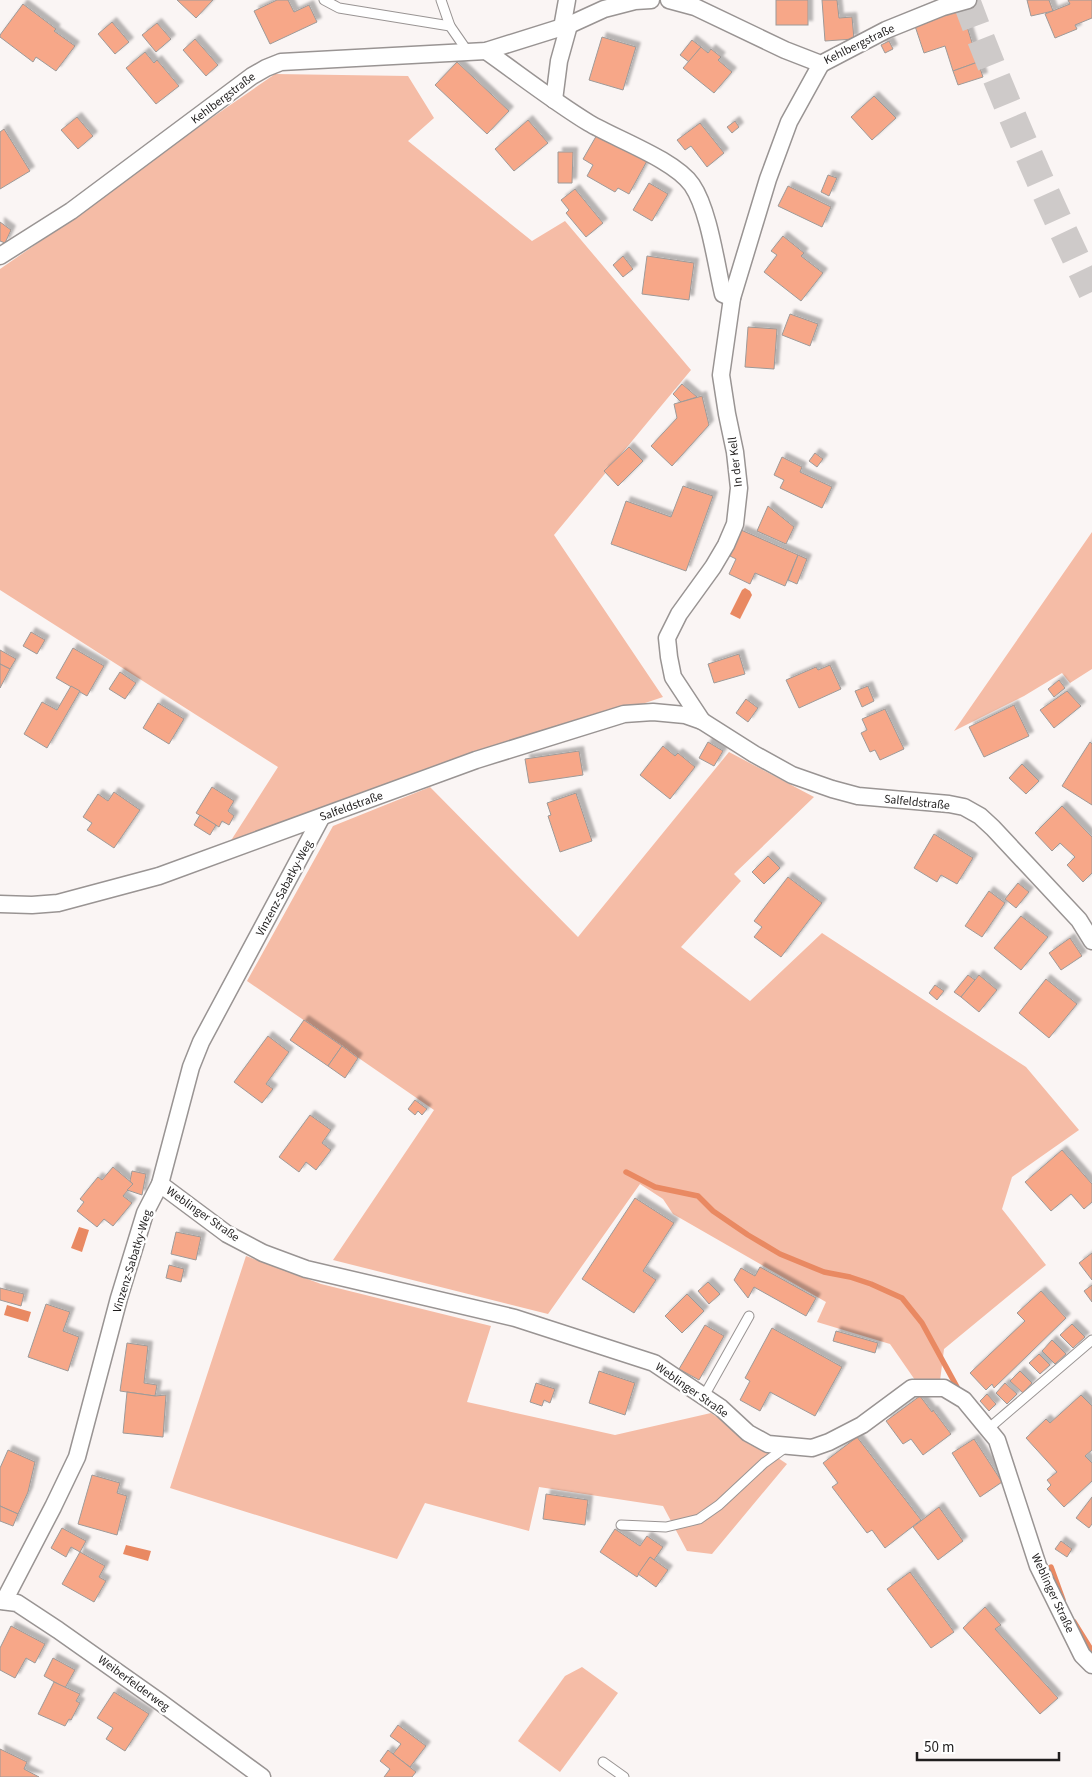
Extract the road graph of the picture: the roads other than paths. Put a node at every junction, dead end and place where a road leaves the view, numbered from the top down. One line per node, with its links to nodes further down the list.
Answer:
1 (324, 0): 7 (lane)
2 (440, 0): 7 (lane)
3 (567, 0): 8 (street)
4 (652, 0): 8 (street, Kehlbergstraße)
5 (669, 0): 11 (street, Kehlbergstraße)
6 (968, 0): 11 (street, Kehlbergstraße)
7 (450, 26): 10 (lane)
8 (565, 26): 9 (street, Kehlbergstraße); 12 (street)
9 (486, 51): 10 (street, Kehlbergstraße); 12 (street)
10 (468, 52): 13 (street, Kehlbergstraße)
11 (821, 64): 14 (street, In der Kell)
12 (554, 100): 14 (street)
13 (0, 256)
14 (732, 298): 15 (street, In der Kell)
15 (667, 638): 16 (street, Salfeldstraße)
16 (702, 721): 17 (street, Salfeldstraße); 19 (street, Salfeldstraße)
17 (321, 818): 18 (street, Salfeldstraße); 20 (street, Vinzenz-Sabatky-Weg)
18 (0, 904)
19 (1092, 941)
20 (160, 1184): 23 (street, Weblinger Straße); 27 (street, Vinzenz-Sabatky-Weg)
21 (749, 1316): 23 (lane)
22 (1092, 1340): 24 (lane)
23 (704, 1396): 25 (street, Weblinger Straße)
24 (988, 1429): 25 (street, Weblinger Straße); 28 (street, Weblinger Straße)
25 (788, 1446): 26 (lane)
26 (621, 1524)
27 (2, 1601): 30 (street, Weiberfelderweg)
28 (1092, 1665)
29 (604, 1762): 31 (lane)
30 (262, 1777)
31 (624, 1777)

